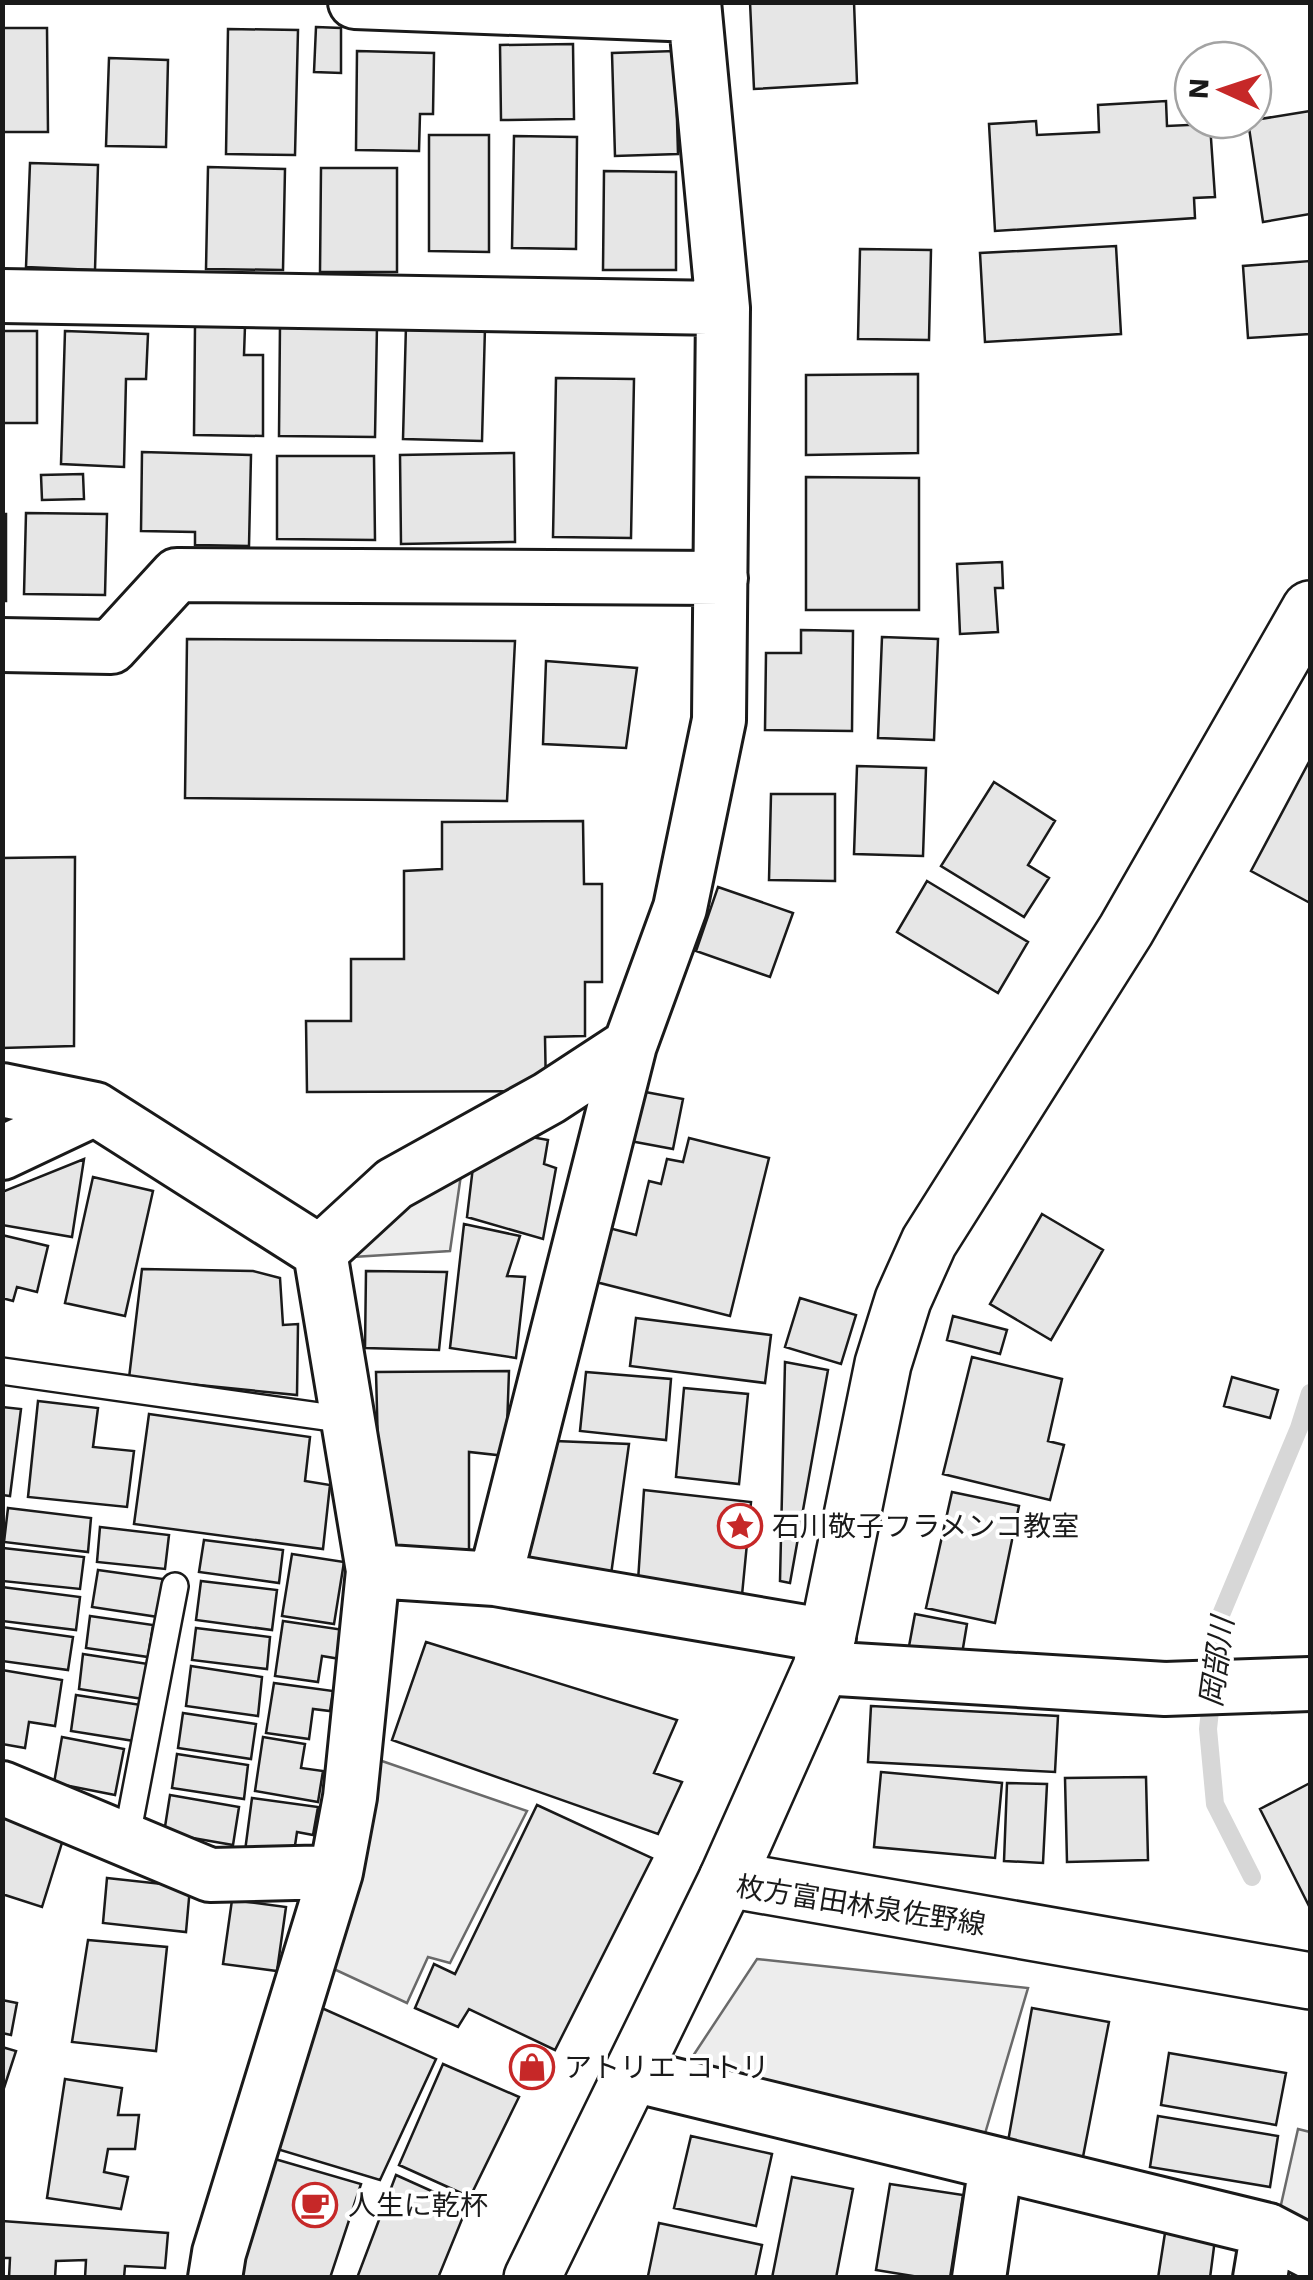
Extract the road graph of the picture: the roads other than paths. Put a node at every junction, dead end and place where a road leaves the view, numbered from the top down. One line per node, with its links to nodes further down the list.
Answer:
1 (355, 2): 2 (street)
2 (694, 9): 4 (street)
3 (2, 296): 4 (street)
4 (724, 308): 5 (street)
5 (721, 578): 7 (street); 8 (street)
6 (1310, 608): 18 (street)
7 (2, 645)
8 (630, 1045): 12 (street); 16 (street)
9 (2, 1090): 10 (street)
10 (95, 1109): 11 (street); 12 (street)
11 (2, 1153)
12 (320, 1252): 14 (street)
13 (2, 1371): 14 (lane)
14 (348, 1420): 15 (street)
15 (373, 1571): 16 (street); 22 (street)
16 (495, 1580): 18 (street)
17 (175, 1586): 21 (lane)
18 (825, 1652): 19 (street); 23 (street)
19 (1310, 1684)
20 (2, 1788): 21 (street)
21 (126, 1840): 22 (street)
22 (336, 1872): 28 (street)
23 (727, 1879): 24 (street, 枚方富田林泉佐野線); 25 (street, 枚方富田林泉佐野線)
24 (1310, 1980)
25 (633, 2075): 26 (street); 29 (street, 枚方富田林泉佐野線)
26 (996, 2164): 27 (street); 30 (street)
27 (1279, 2253)
28 (215, 2278)
29 (532, 2278)
30 (979, 2278)

